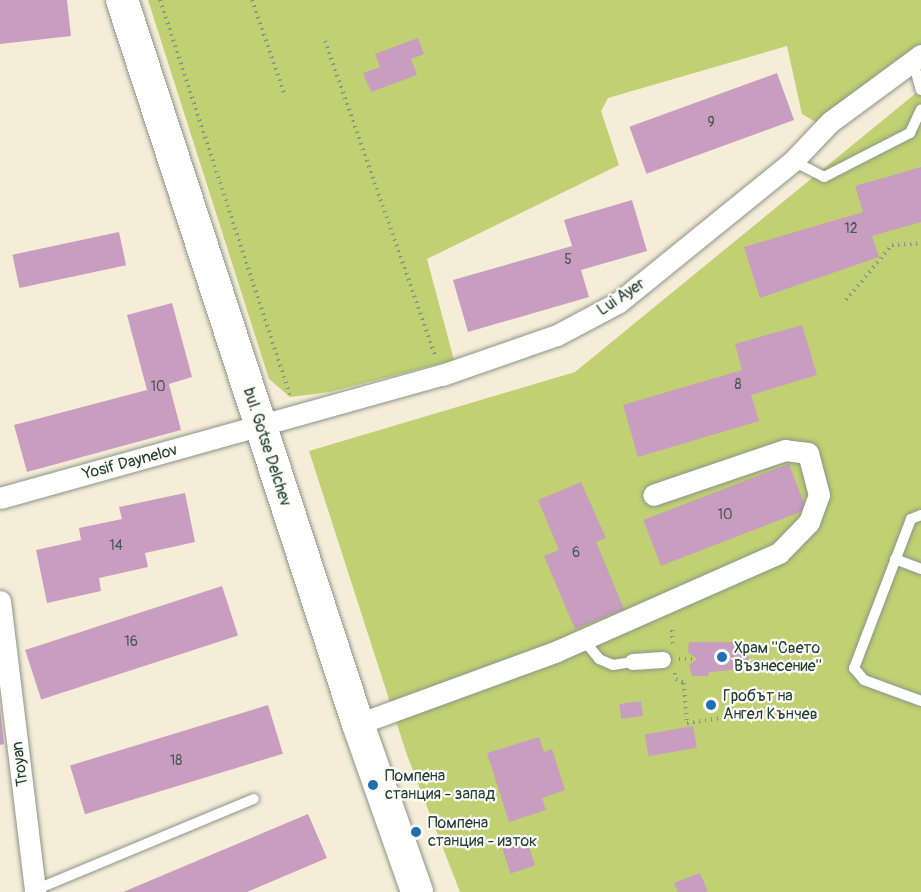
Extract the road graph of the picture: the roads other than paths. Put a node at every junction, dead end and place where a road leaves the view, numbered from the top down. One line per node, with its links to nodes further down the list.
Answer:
1 (122, 0): 6 (main road, bul. Gotse Delchev)
2 (917, 58): 3 (lane); 5 (street, Lui Ayer)
3 (921, 90)
4 (921, 109): 5 (lane)
5 (793, 161): 6 (street, Lui Ayer)
6 (260, 427): 8 (street, Yosif Daynelov); 17 (main road, bul. Gotse Delchev)
7 (652, 495): 13 (street)
8 (0, 498)
9 (921, 515): 10 (lane)
10 (895, 559): 11 (lane); 16 (lane)
11 (921, 569)
12 (0, 601): 19 (street, Troyan)
13 (583, 639): 15 (lane); 17 (street)
14 (663, 660): 15 (street)
15 (633, 662)
16 (921, 701)
17 (358, 724): 20 (main road, bul. Gotse Delchev)
18 (254, 799): 19 (lane)
19 (35, 891)
20 (417, 892)

